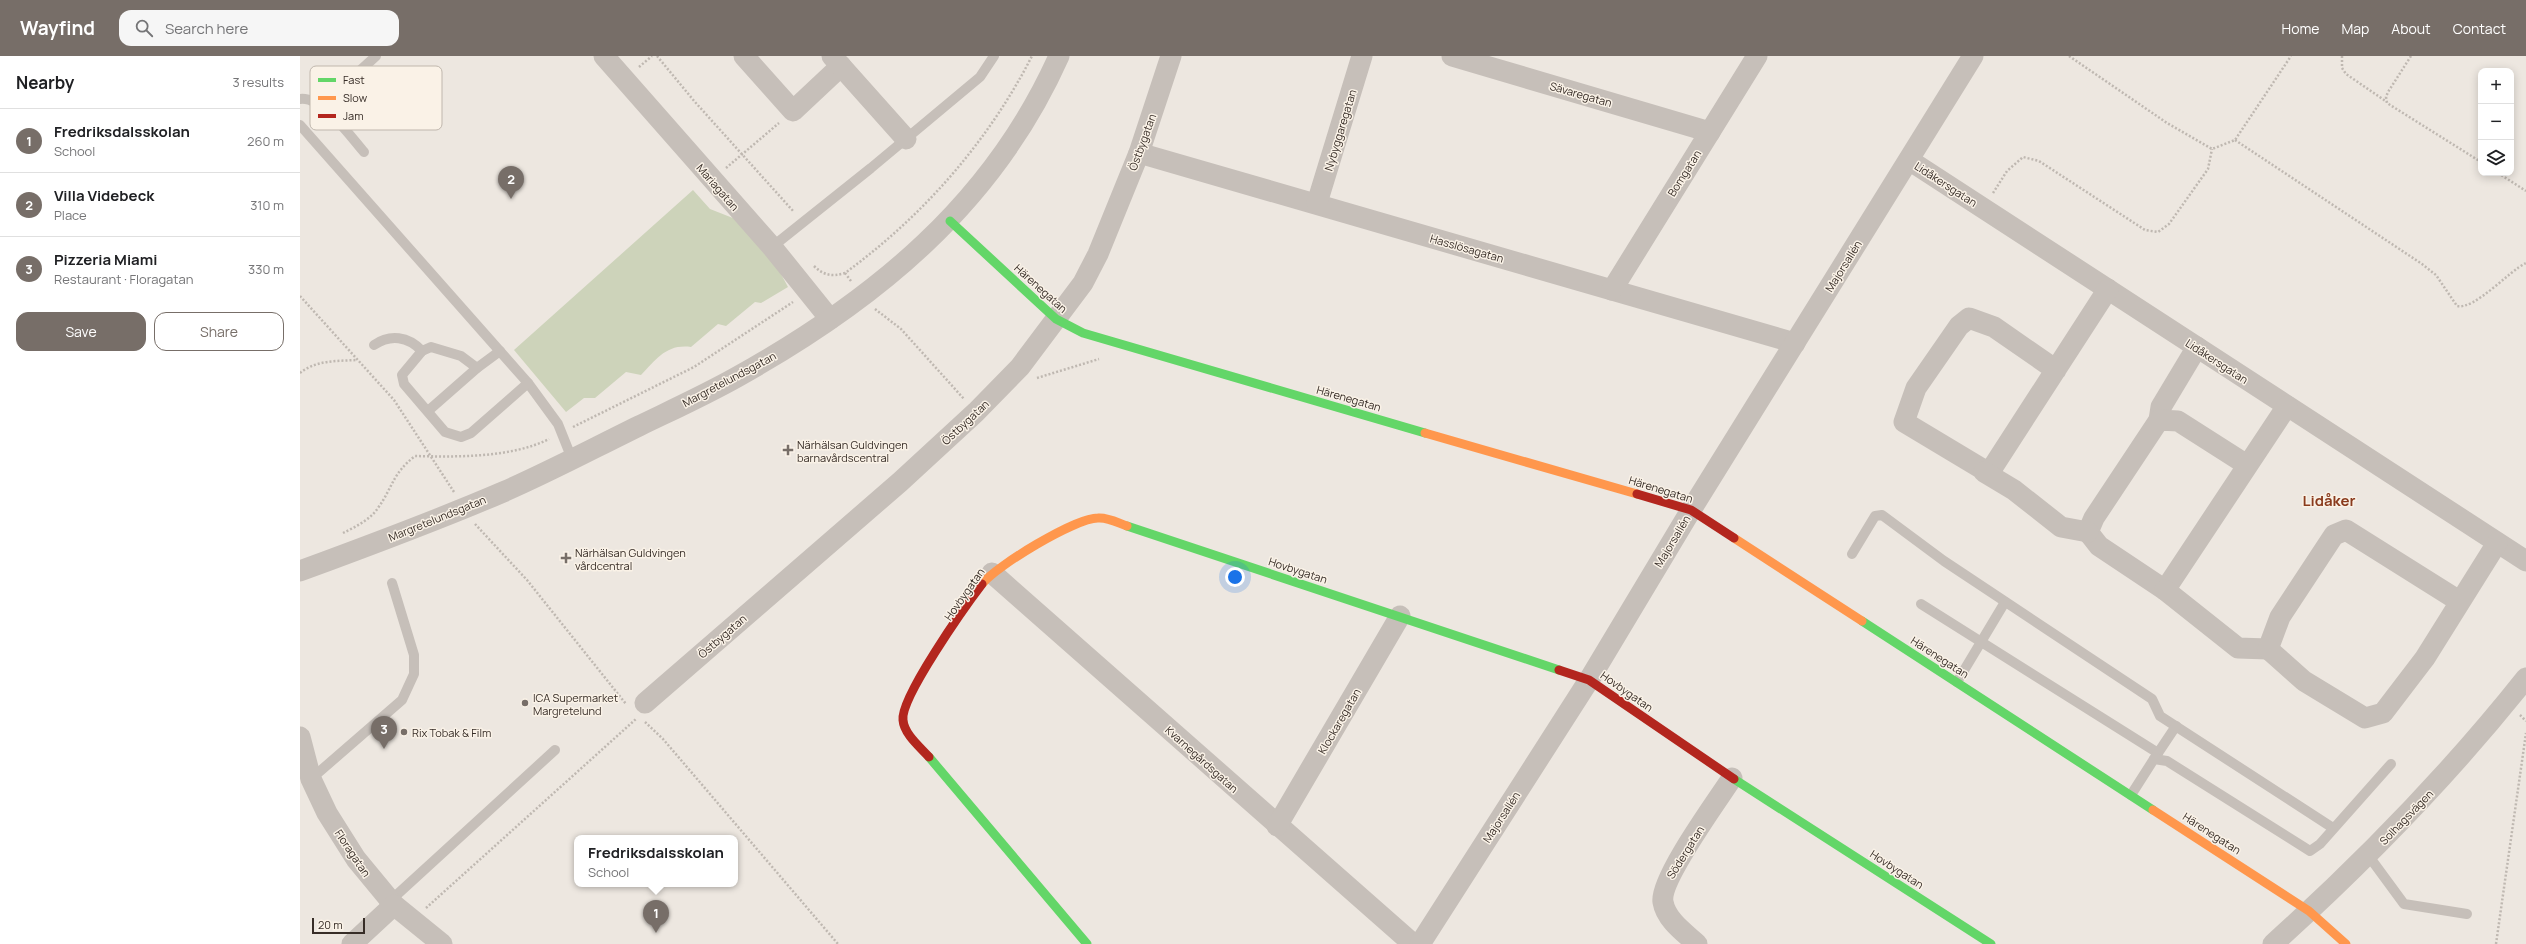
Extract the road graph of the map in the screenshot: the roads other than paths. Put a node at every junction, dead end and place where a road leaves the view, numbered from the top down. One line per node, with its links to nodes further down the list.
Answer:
1 (376, 56): 12 (lane)
2 (604, 56): 24 (street, Mariagatan)
3 (744, 56): 11 (street)
4 (994, 56): 18 (lane)
5 (1059, 56): 23 (street, Margretelundsgatan)
6 (1171, 56): 20 (street, Östbygatan)
7 (1362, 56): 22 (street, Nybyggaregatan)
8 (1452, 56): 17 (street, Sävaregatan)
9 (1757, 56): 17 (street, Bomgatan)
10 (1973, 56): 21 (street, Majorsallén)
11 (837, 61): 18 (street)
12 (365, 66)
13 (300, 99): 14 (lane)
14 (310, 100)
15 (300, 125): 33 (lane)
16 (343, 130): 19 (lane)
17 (1710, 132): 26 (street, Bomgatan)
18 (906, 139): 24 (lane)
19 (364, 152)
20 (1139, 153): 22 (street, Hasslösagatan); 28 (street, Östbygatan)
21 (1909, 160): 25 (street, Lidåkersgatan); 29 (street, Majorsallén)
22 (1317, 203): 26 (street, Hasslösagatan)
23 (950, 221): 27 (street, Margretelundsgatan); 28 (street, Härenegatan)
24 (772, 247): 27 (street, Mariagatan)
25 (2108, 289): 31 (street, Lidåkersgatan); 35 (street)
26 (1612, 290): 29 (street, Hasslösagatan)
27 (830, 319): 40 (street, Margretelundsgatan)
28 (1056, 319): 43 (street, Härenegatan); 61 (street, Östbygatan)
29 (1795, 343): 43 (street, Majorsallén)
30 (374, 346): 32 (lane)
31 (2196, 347): 37 (street, Lidåkersgatan); 39 (street)
32 (422, 351): 34 (lane); 38 (lane)
33 (500, 351): 34 (lane); 36 (lane)
34 (477, 368): 38 (lane)
35 (2056, 370): 42 (street); 42 (street)
36 (528, 383): 38 (lane); 40 (lane)
37 (2286, 406): 41 (street); 45 (street, Lidåkersgatan)
38 (428, 411)
39 (2159, 420): 41 (street); 44 (street)
40 (572, 459): 48 (street, Margretelundsgatan)
41 (2247, 465): 51 (street)
42 (1984, 472): 44 (street)
43 (1691, 510): 59 (street, Majorsallén); 60 (street, Härenegatan)
44 (2088, 532): 51 (street)
45 (2497, 543): 47 (street, Lidåkersgatan); 52 (street)
46 (1852, 554): 53 (lane)
47 (2526, 561)
48 (300, 572)
49 (992, 573): 55 (street, Hovbygatan); 70 (street, Kvarnegårdsgatan); 78 (street, Hovbygatan)
50 (392, 583): 68 (lane)
51 (2165, 590): 57 (street)
52 (2459, 601): 57 (street); 57 (street)
53 (2005, 602): 56 (lane); 62 (lane)
54 (1921, 604): 56 (lane)
55 (1400, 616): 59 (street, Hovbygatan); 70 (street, Klockaregatan)
56 (1982, 642): 60 (lane); 65 (lane)
57 (2268, 649)
58 (2526, 678): 72 (street, Solhagsvägen)
59 (1589, 680): 67 (street, Hovbygatan); 80 (street, Majorsallén)
60 (1957, 682): 69 (street, Härenegatan)
61 (638, 711)
62 (2176, 726): 65 (lane); 71 (lane)
63 (300, 737): 68 (street, Floragatan)
64 (556, 750): 73 (lane)
65 (2156, 756): 69 (lane); 71 (lane)
66 (2390, 764): 71 (lane)
67 (1732, 778): 81 (street, Södergatan); 82 (street, Hovbygatan)
68 (306, 781): 73 (street, Floragatan)
69 (2131, 795): 74 (street, Härenegatan)
70 (1277, 826): 79 (street, Kvarnegårdsgatan)
71 (2333, 828)
72 (2368, 855): 74 (street, Solhagsvägen); 75 (lane)
73 (392, 903): 76 (street); 77 (street, Floragatan)
74 (2309, 911): 83 (street, Solhagsvägen); 84 (street, Härenegatan)
75 (2467, 914)
76 (352, 944)
77 (442, 944)
78 (1087, 944)
79 (1413, 944)
80 (1420, 944)
81 (1697, 944)
82 (1991, 944)
83 (2272, 944)
84 (2346, 944)

